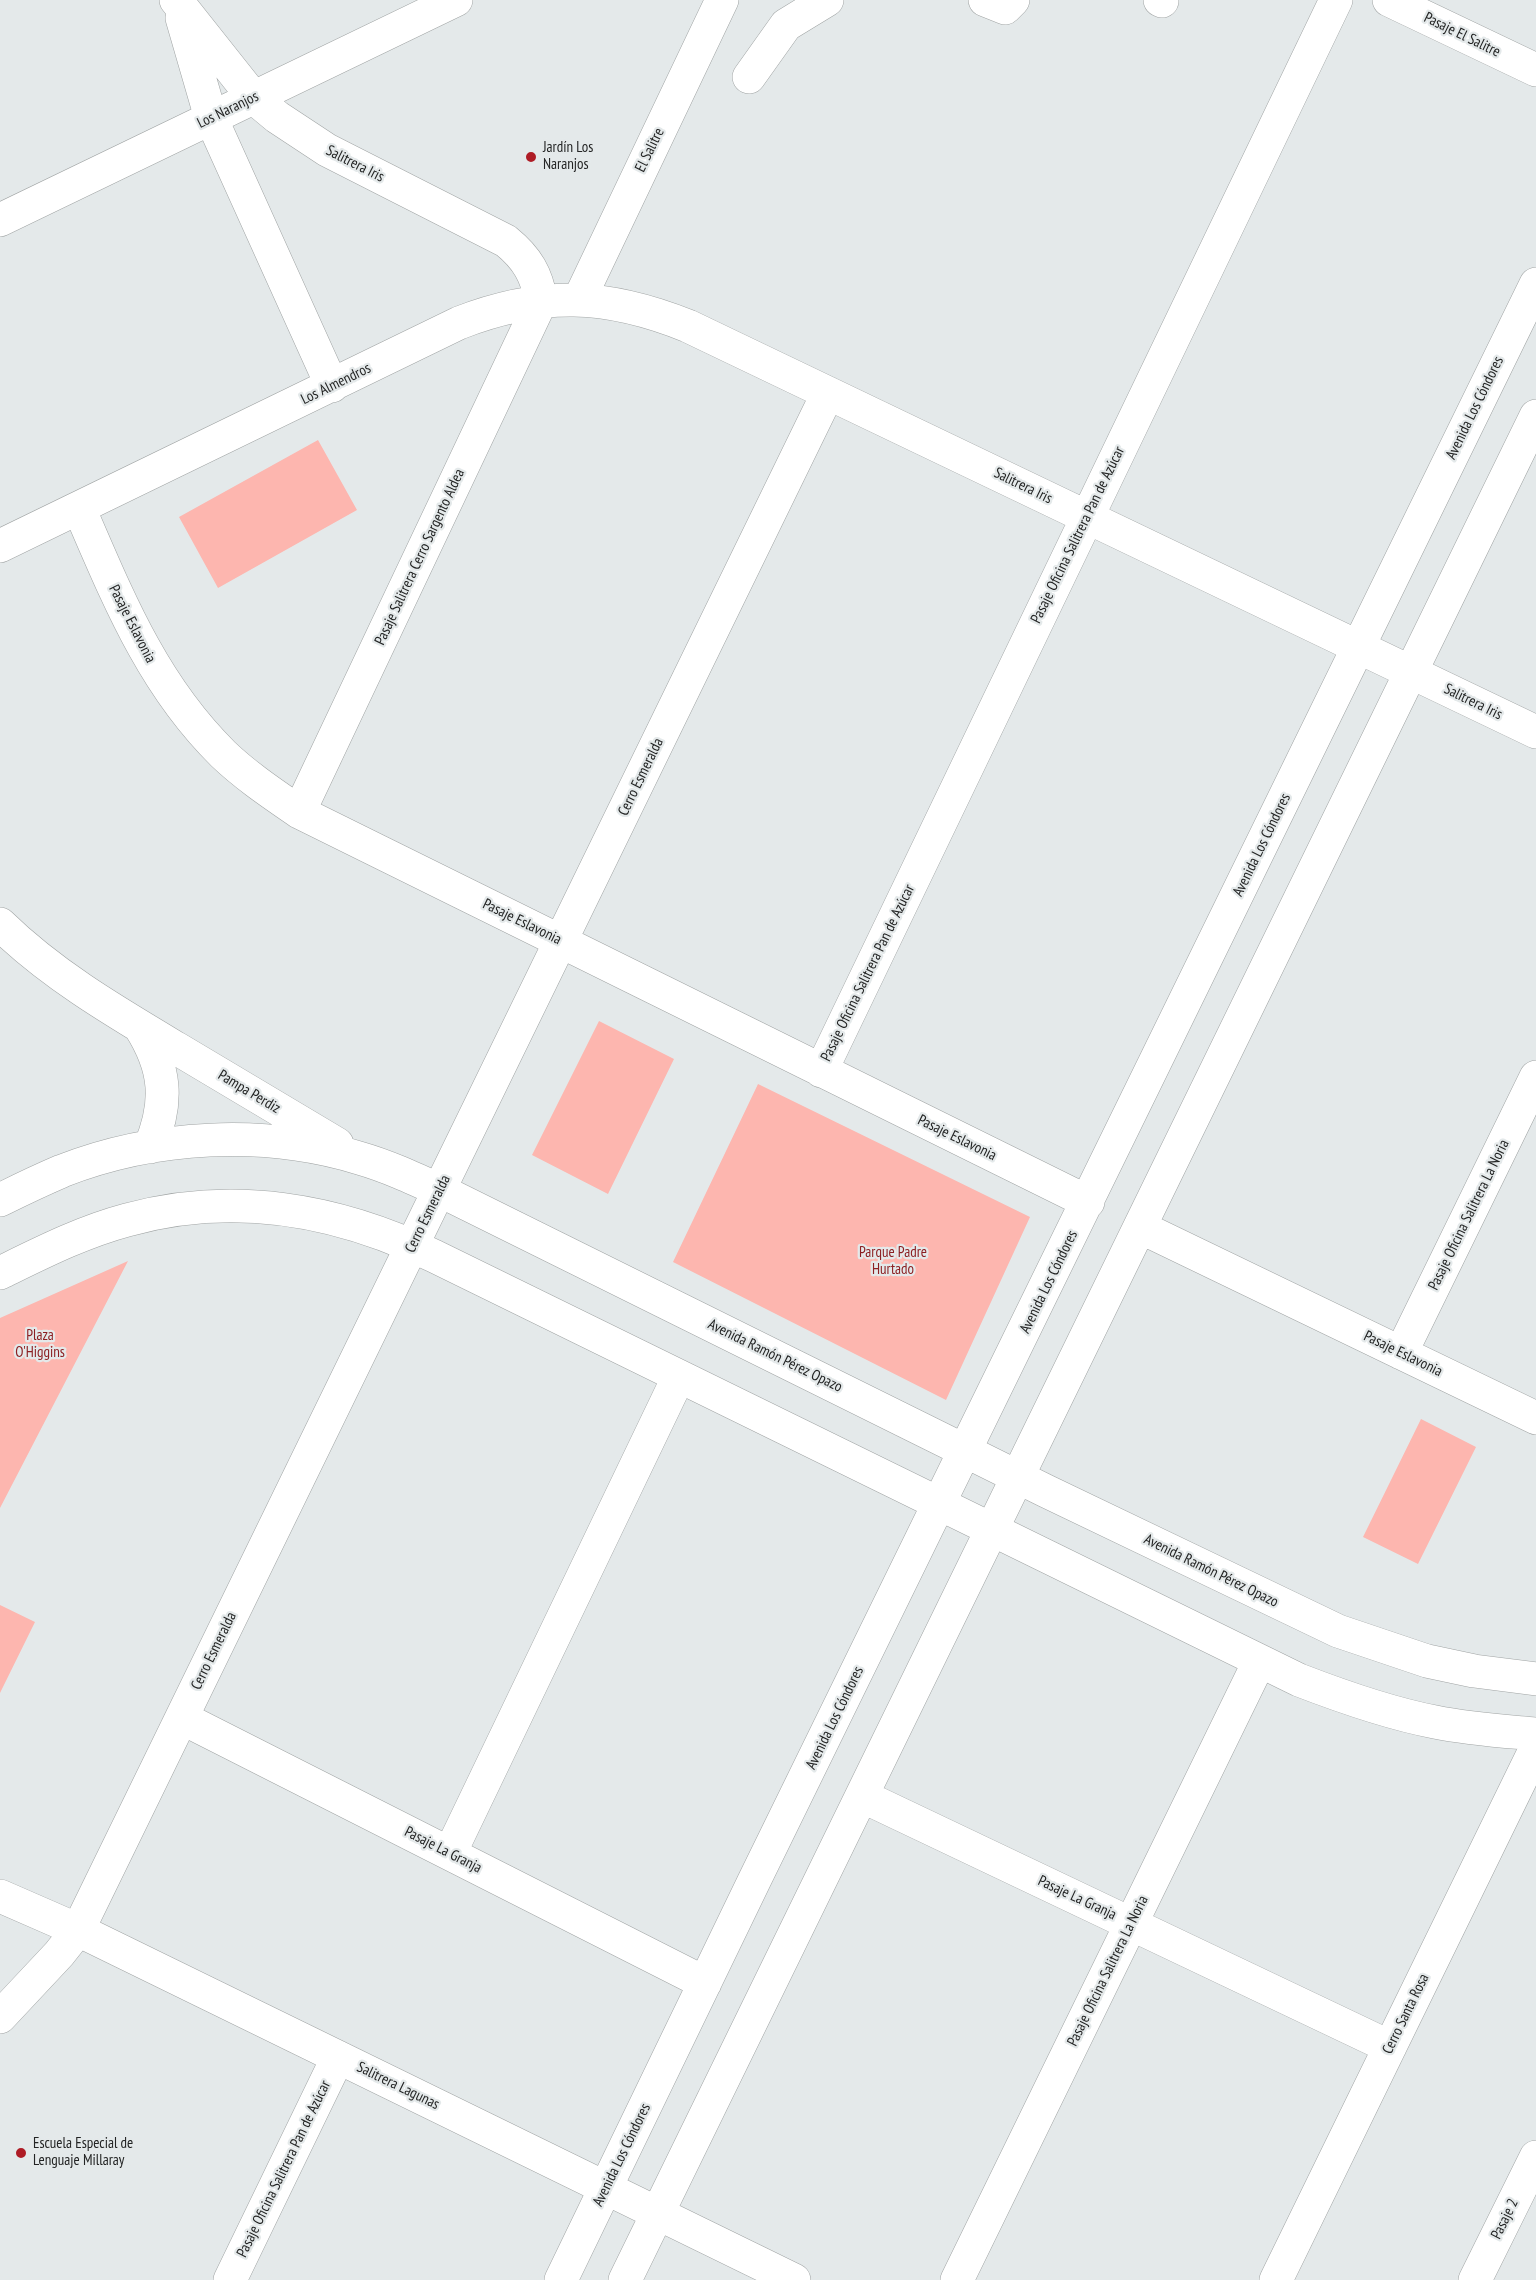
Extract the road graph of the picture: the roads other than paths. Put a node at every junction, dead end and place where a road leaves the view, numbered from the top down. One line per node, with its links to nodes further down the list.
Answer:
1 (456, 0): 11 (street, Los Naranjos)
2 (722, 0): 15 (street, El Salitre)
3 (828, 0): 10 (street)
4 (985, 0): 5 (street)
5 (1013, 0)
6 (1336, 0): 22 (street, Pasaje Oficina Salitrera Pan de Azúcar)
7 (1389, 0): 9 (street, Pasaje El Salitre)
8 (177, 2): 11 (street, Salitrera Iris); 12 (street, Salitrera Iris)
9 (1536, 70)
10 (749, 77)
11 (254, 97): 12 (street, Los Naranjos); 16 (street, Salitrera Iris)
12 (211, 118): 13 (street, Los Naranjos); 18 (street, Salitrera Iris)
13 (0, 220)
14 (1536, 284): 24 (street, Avenida Los Cóndores)
15 (579, 300): 16 (street, Los Almendros); 17 (street, Los Almendros)
16 (541, 301): 18 (street, Los Almendros); 27 (street, Pasaje Salitrera Cerro Sargento Aldea)
17 (688, 326): 19 (street, Salitrera Iris)
18 (332, 386): 21 (street, Los Almendros)
19 (828, 393): 22 (street, Salitrera Iris); 29 (street, Cerro Esmeralda)
20 (1536, 416): 25 (street)
21 (79, 508): 23 (street, Los Almendros); 27 (street, Pasaje Eslavonia)
22 (1087, 517): 24 (street, Salitrera Iris); 31 (street, Pasaje Oficina Salitrera Pan de Azúcar)
23 (0, 546)
24 (1359, 647): 25 (street); 37 (street, Avenida Los Cóndores)
25 (1411, 672): 26 (street, Salitrera Iris); 38 (street)
26 (1536, 732)
27 (299, 812): 29 (street, Pasaje Eslavonia)
28 (0, 924): 30 (street, Pampa Perdiz)
29 (561, 942): 31 (street, Pasaje Eslavonia); 35 (street, Cerro Esmeralda)
30 (140, 1027): 33 (street, Pampa Perdiz); 34 (street, Pampa Perdiz)
31 (821, 1071): 37 (street, Pasaje Eslavonia)
32 (1536, 1077): 41 (street, Pasaje Oficina Salitrera La Noria)
33 (150, 1147): 34 (street, Avenida Ramón Pérez Opazo); 36 (street, Avenida Ramón Pérez Opazo)
34 (359, 1158): 35 (street, Avenida Ramón Pérez Opazo)
35 (439, 1190): 39 (street, Cerro Esmeralda); 44 (street, Avenida Ramón Pérez Opazo)
36 (0, 1200)
37 (1088, 1202): 44 (street, Avenida Los Cóndores)
38 (1140, 1227): 41 (street, Pasaje Eslavonia); 45 (street)
39 (412, 1246): 40 (street); 42 (street); 50 (street, Cerro Esmeralda)
40 (0, 1273)
41 (1401, 1353): 43 (street, Pasaje Eslavonia)
42 (679, 1376): 46 (street); 54 (street)
43 (1536, 1418)
44 (966, 1450): 45 (street, Avenida Ramón Pérez Opazo); 46 (street, Avenida Los Cóndores)
45 (1018, 1476): 47 (street); 49 (street, Avenida Ramón Pérez Opazo)
46 (940, 1504): 47 (street); 58 (street, Avenida Los Cóndores)
47 (992, 1530): 48 (street); 53 (street)
48 (1259, 1662): 51 (street); 56 (street, Pasaje Oficina Salitrera La Noria)
49 (1536, 1678)
50 (182, 1718): 54 (street, Pasaje La Granja); 57 (street, Cerro Esmeralda)
51 (1536, 1734)
52 (1536, 1748): 60 (street, Cerro Santa Rosa)
53 (862, 1796): 56 (street, Pasaje La Granja); 64 (street)
54 (450, 1854): 58 (street, Pasaje La Granja)
55 (0, 1896): 57 (street, Salitrera Lagunas)
56 (1131, 1924): 60 (street, Pasaje La Granja); 69 (street, Pasaje Oficina Salitrera La Noria)
57 (78, 1930): 59 (street, Cerro Esmeralda); 61 (street, Salitrera Lagunas)
58 (705, 1983): 63 (street, Avenida Los Cóndores)
59 (0, 2017)
60 (1390, 2048): 70 (street, Cerro Santa Rosa)
61 (338, 2057): 63 (street, Salitrera Lagunas); 65 (street, Pasaje Oficina Salitrera Pan de Azúcar)
62 (1536, 2157): 71 (street, Pasaje 2)
63 (606, 2188): 64 (street, Salitrera Lagunas); 66 (street, Avenida Los Cóndores)
64 (658, 2213): 67 (street); 68 (street, Salitrera Lagunas)
65 (230, 2280)
66 (561, 2280)
67 (625, 2280)
68 (794, 2280)
69 (957, 2280)
70 (1276, 2280)
71 (1475, 2280)

